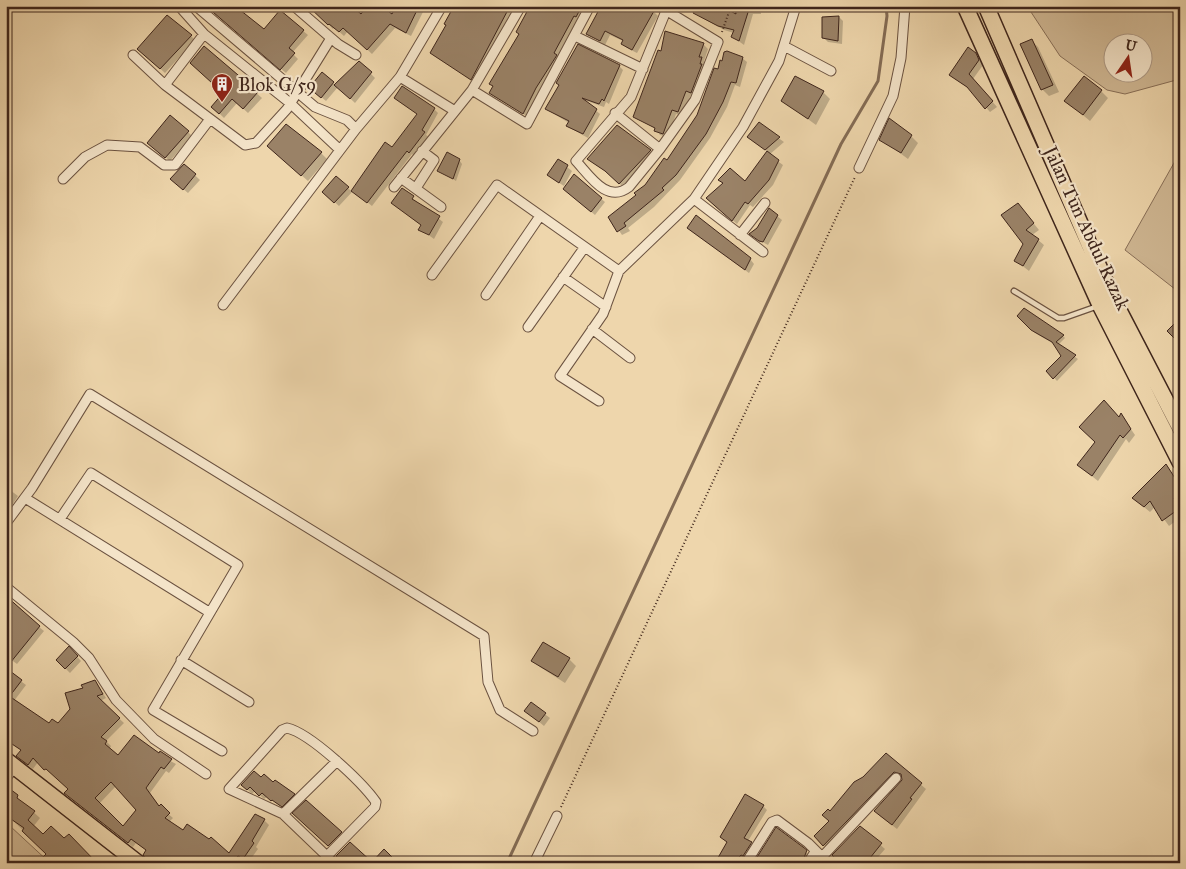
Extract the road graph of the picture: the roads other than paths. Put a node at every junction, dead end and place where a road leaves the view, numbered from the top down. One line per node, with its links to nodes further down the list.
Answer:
1 (179, 6): 12 (street)
2 (196, 6): 23 (street)
3 (294, 6): 14 (street)
4 (442, 6): 20 (street)
5 (521, 6): 22 (street)
6 (590, 6): 13 (street)
7 (796, 6): 15 (street)
8 (905, 6): 32 (street)
9 (965, 6): 50 (main road, Jalan Tun Abdul Razak)
10 (986, 6): 56 (main road, Jalan Tun Abdul Razak)
11 (662, 9): 18 (street); 30 (street)
12 (204, 34): 21 (street); 24 (street)
13 (575, 36): 18 (street); 22 (street)
14 (331, 38): 17 (street); 23 (street)
15 (784, 46): 19 (street); 37 (street)
16 (133, 55): 21 (street)
17 (356, 55)
18 (643, 69): 26 (street)
19 (831, 71)
20 (400, 77): 25 (street); 28 (street)
21 (165, 85): 27 (street)
22 (472, 90): 25 (street)
23 (296, 93): 24 (street); 28 (street)
24 (290, 103): 27 (street); 29 (street)
25 (455, 111): 31 (street)
26 (615, 113): 30 (street); 30 (street)
27 (210, 119): 34 (street)
28 (356, 129): 29 (street)
29 (340, 150): 49 (street)
30 (660, 150)
31 (422, 151): 33 (street); 36 (street)
32 (860, 168)
33 (402, 178): 35 (street); 36 (street)
34 (63, 179)
35 (394, 186)
36 (416, 188): 39 (street)
37 (694, 198): 41 (street); 44 (street)
38 (765, 203): 41 (street)
39 (440, 207)
40 (540, 216): 42 (street); 45 (street); 48 (street)
41 (740, 235): 43 (street)
42 (584, 248): 44 (street); 46 (street)
43 (763, 252)
44 (619, 271): 51 (street)
45 (432, 275)
46 (563, 277): 51 (street); 52 (street)
47 (1014, 291): 50 (lane)
48 (486, 295)
49 (222, 305)
50 (1100, 305): 57 (main road, Jalan Tun Abdul Razak)
51 (606, 307): 53 (street)
52 (528, 327)
53 (592, 329): 54 (street); 55 (street)
54 (630, 358)
55 (599, 401)
56 (1180, 428)
57 (1180, 462)
58 (25, 498): 59 (street); 60 (street); 65 (street)
59 (60, 520): 62 (street); 62 (street)
60 (6, 523)
61 (6, 587): 69 (street)
62 (209, 612): 63 (street)
63 (181, 660): 64 (street); 66 (street)
64 (249, 702)
65 (533, 731)
66 (222, 751)
67 (337, 761): 71 (street); 71 (street); 73 (street)
68 (9, 769): 75 (main road)
69 (206, 774)
70 (896, 778): 74 (street)
71 (283, 814): 73 (street)
72 (557, 816): 77 (street)
73 (327, 856): 76 (street)
74 (822, 857): 78 (street); 79 (street)
75 (138, 863)
76 (334, 863)
77 (534, 863)
78 (746, 863)
79 (808, 863)

